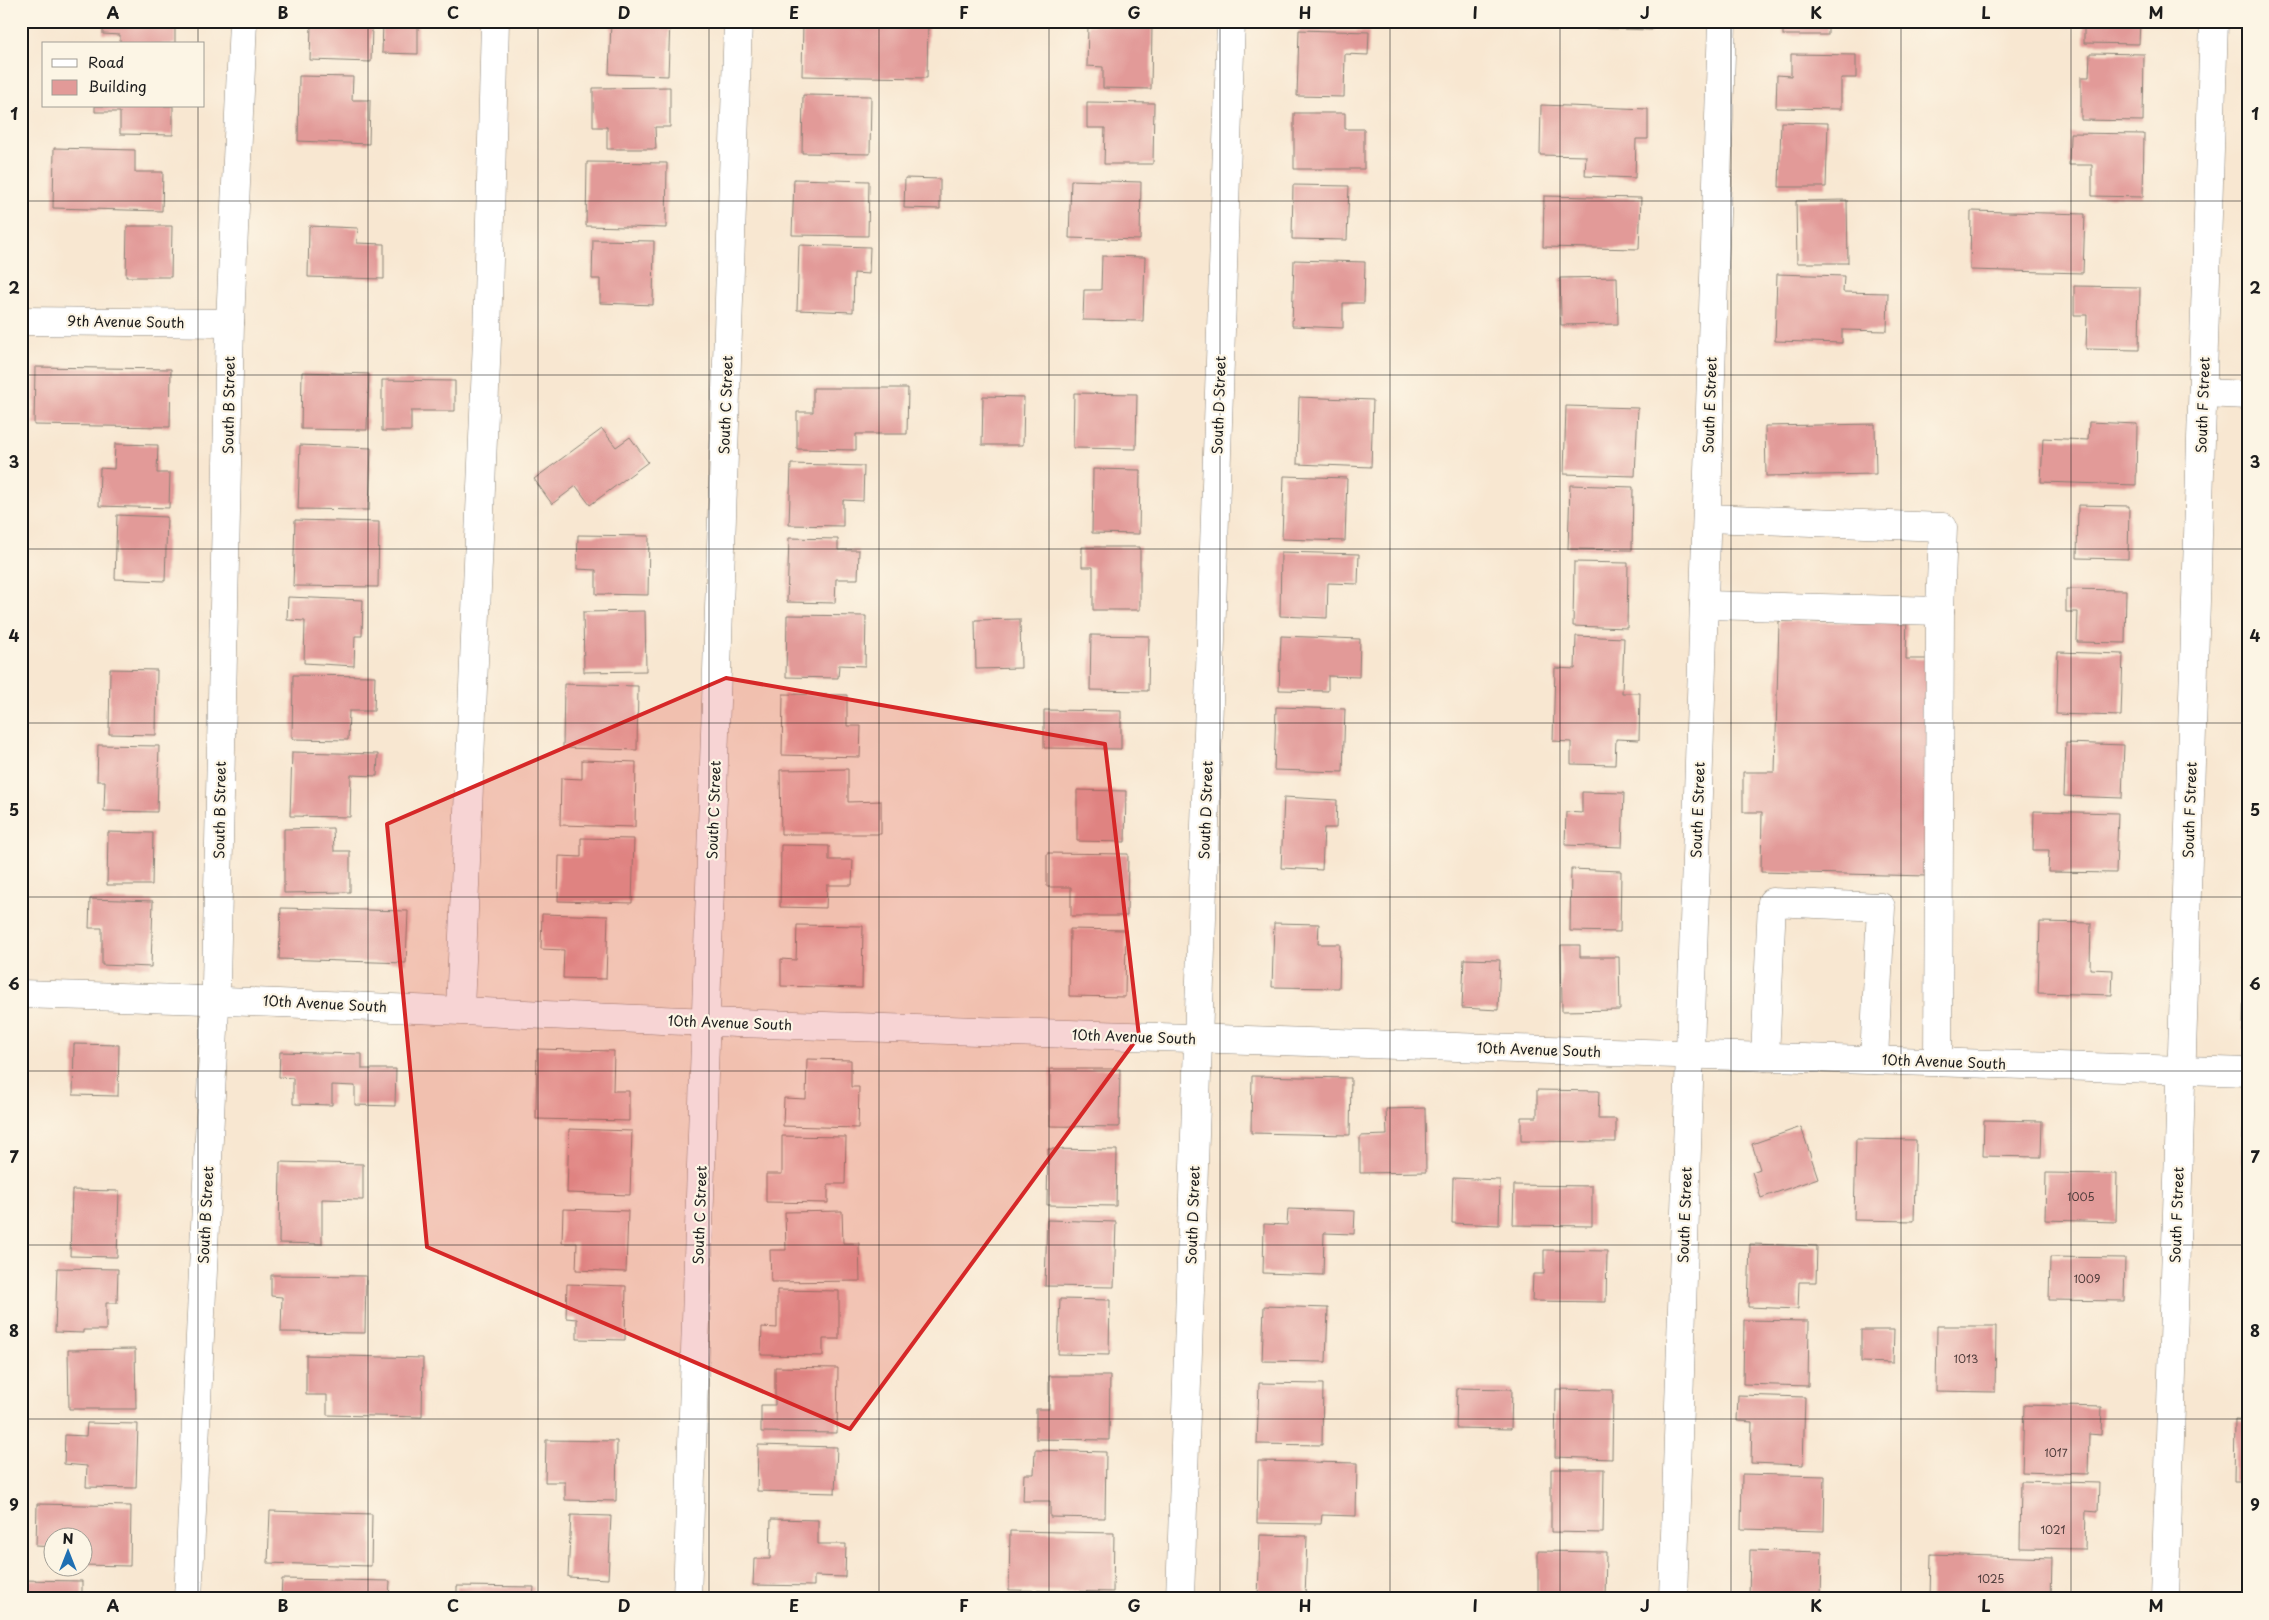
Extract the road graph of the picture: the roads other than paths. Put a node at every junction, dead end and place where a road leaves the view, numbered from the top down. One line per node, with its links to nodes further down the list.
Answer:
1 (243, 21): 8 (street, South B Street)
2 (495, 21): 16 (street)
3 (738, 21): 17 (street, South C Street)
4 (1231, 21): 18 (street, South D Street)
5 (1722, 21): 11 (street, South E Street)
6 (2214, 21): 9 (street, South F Street)
7 (21, 321): 8 (street, 9th Avenue South)
8 (230, 323): 15 (street, South B Street)
9 (2203, 394): 10 (street); 23 (street, South F Street)
10 (2248, 395)
11 (1707, 518): 12 (street, South E Street); 13 (street)
12 (1704, 605): 13 (street); 19 (street, South E Street)
13 (1940, 611): 22 (street)
14 (21, 994): 15 (street, 10th Avenue South)
15 (216, 999): 16 (street, 10th Avenue South); 25 (street, South B Street)
16 (460, 1010): 17 (street, 10th Avenue South)
17 (707, 1022): 18 (street, 10th Avenue South); 26 (street, South C Street)
18 (1199, 1039): 19 (street, 10th Avenue South); 27 (street, South D Street)
19 (1690, 1054): 20 (street, 10th Avenue South); 28 (street, South E Street)
20 (1765, 1057): 21 (street, 10th Avenue South); 21 (street)
21 (1874, 1060): 22 (street, 10th Avenue South)
22 (1938, 1062): 23 (street, 10th Avenue South)
23 (2182, 1069): 24 (street, 10th Avenue South); 29 (street, South F Street)
24 (2248, 1072)
25 (188, 1599)
26 (687, 1599)
27 (1180, 1599)
28 (1673, 1599)
29 (2165, 1599)

